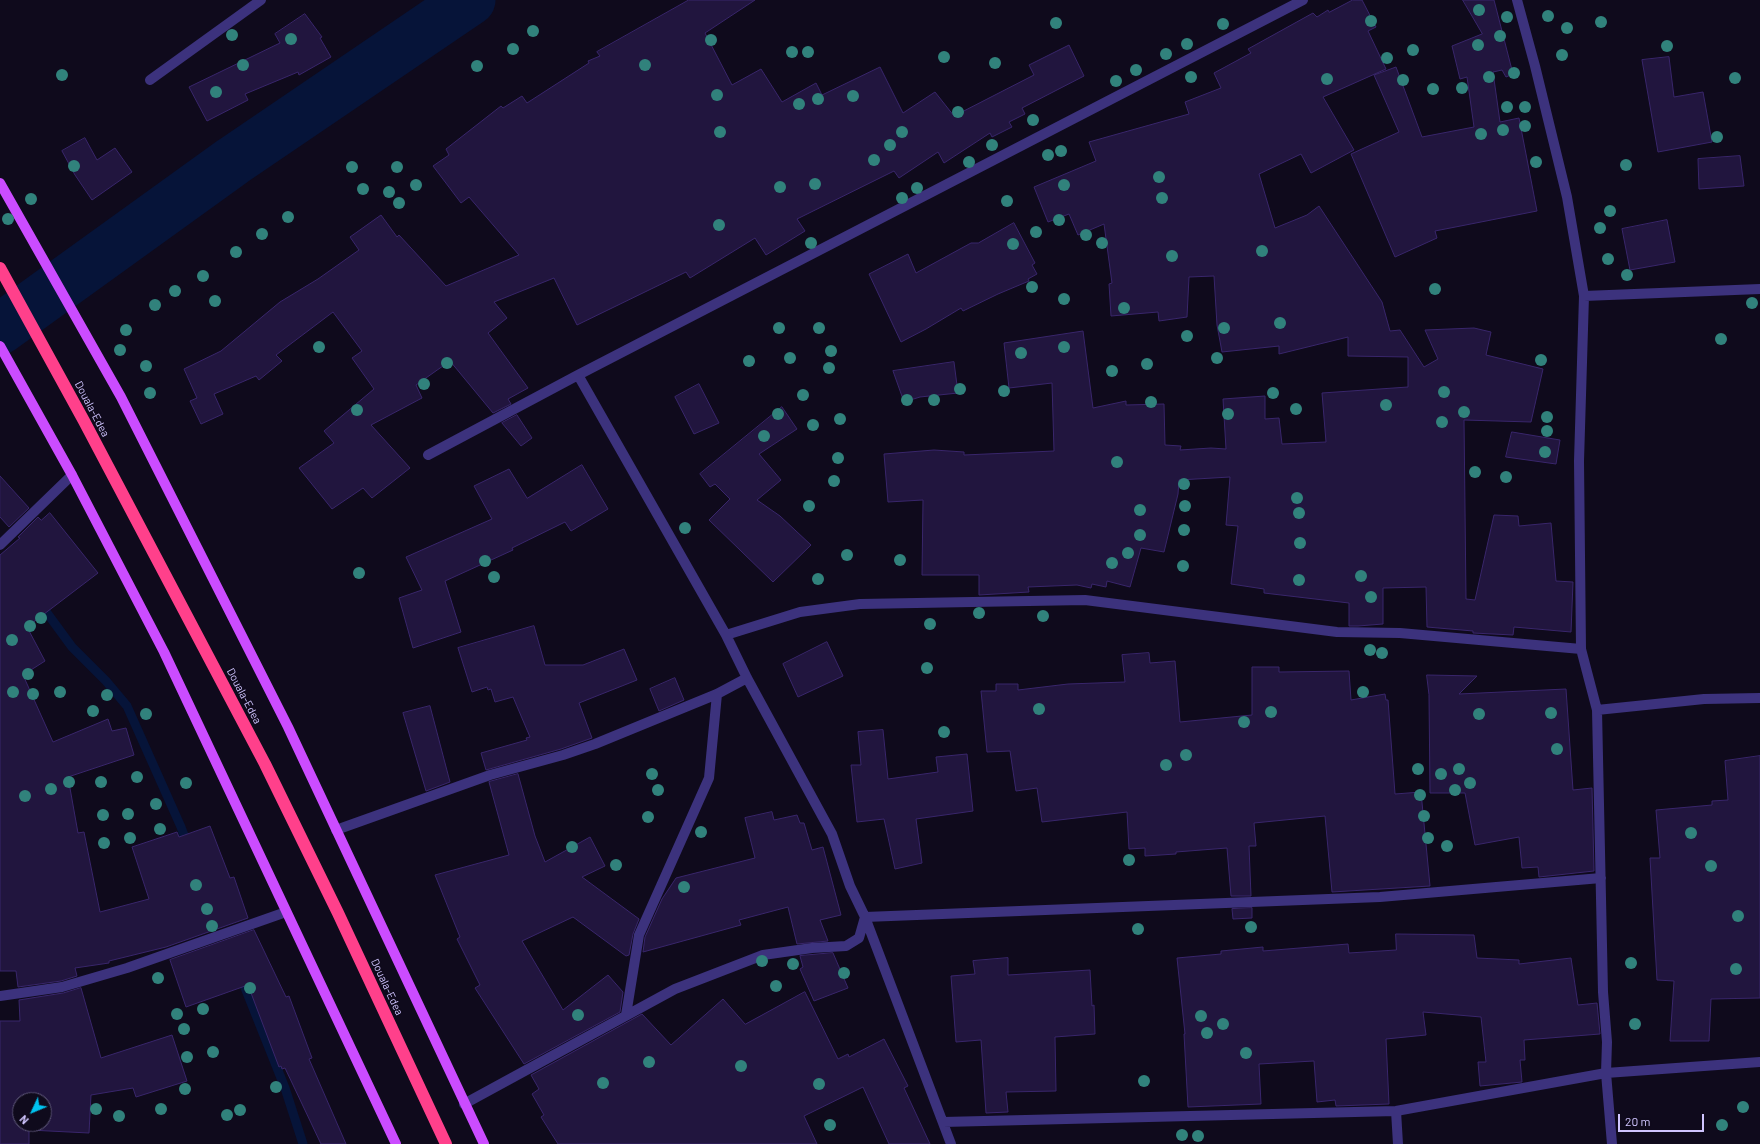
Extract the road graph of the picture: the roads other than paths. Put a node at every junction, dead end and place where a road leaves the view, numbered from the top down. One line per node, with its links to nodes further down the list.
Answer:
1 (261, 0): 4 (street)
2 (1303, 0): 10 (street)
3 (1517, 0): 8 (street)
4 (150, 80)
5 (1, 186): 20 (main road)
6 (0, 268): 32 (highway, Douala-Edea)
7 (1760, 289): 8 (street)
8 (1584, 296): 15 (street)
9 (0, 346): 12 (main road)
10 (578, 375): 11 (street); 14 (street)
11 (428, 455)
12 (72, 476): 13 (street); 22 (main road)
13 (0, 545)
14 (726, 635): 15 (street); 16 (street)
15 (1581, 649): 19 (street)
16 (747, 678): 17 (street); 23 (street)
17 (717, 694): 20 (street); 25 (street)
18 (1760, 698): 19 (street)
19 (1597, 710): 21 (street)
20 (336, 830): 28 (main road)
21 (1601, 878): 23 (street); 27 (street)
22 (286, 912): 24 (street); 31 (main road)
23 (865, 917): 25 (street); 30 (street)
24 (0, 996)
25 (626, 1016): 28 (street)
26 (1760, 1062): 27 (street)
27 (1606, 1073): 29 (street); 36 (street)
28 (464, 1104): 33 (main road)
29 (1396, 1111): 30 (street); 35 (street)
30 (943, 1122): 34 (street)
31 (396, 1144)
32 (446, 1144)
33 (484, 1144)
34 (951, 1144)
35 (1398, 1144)
36 (1612, 1144)

